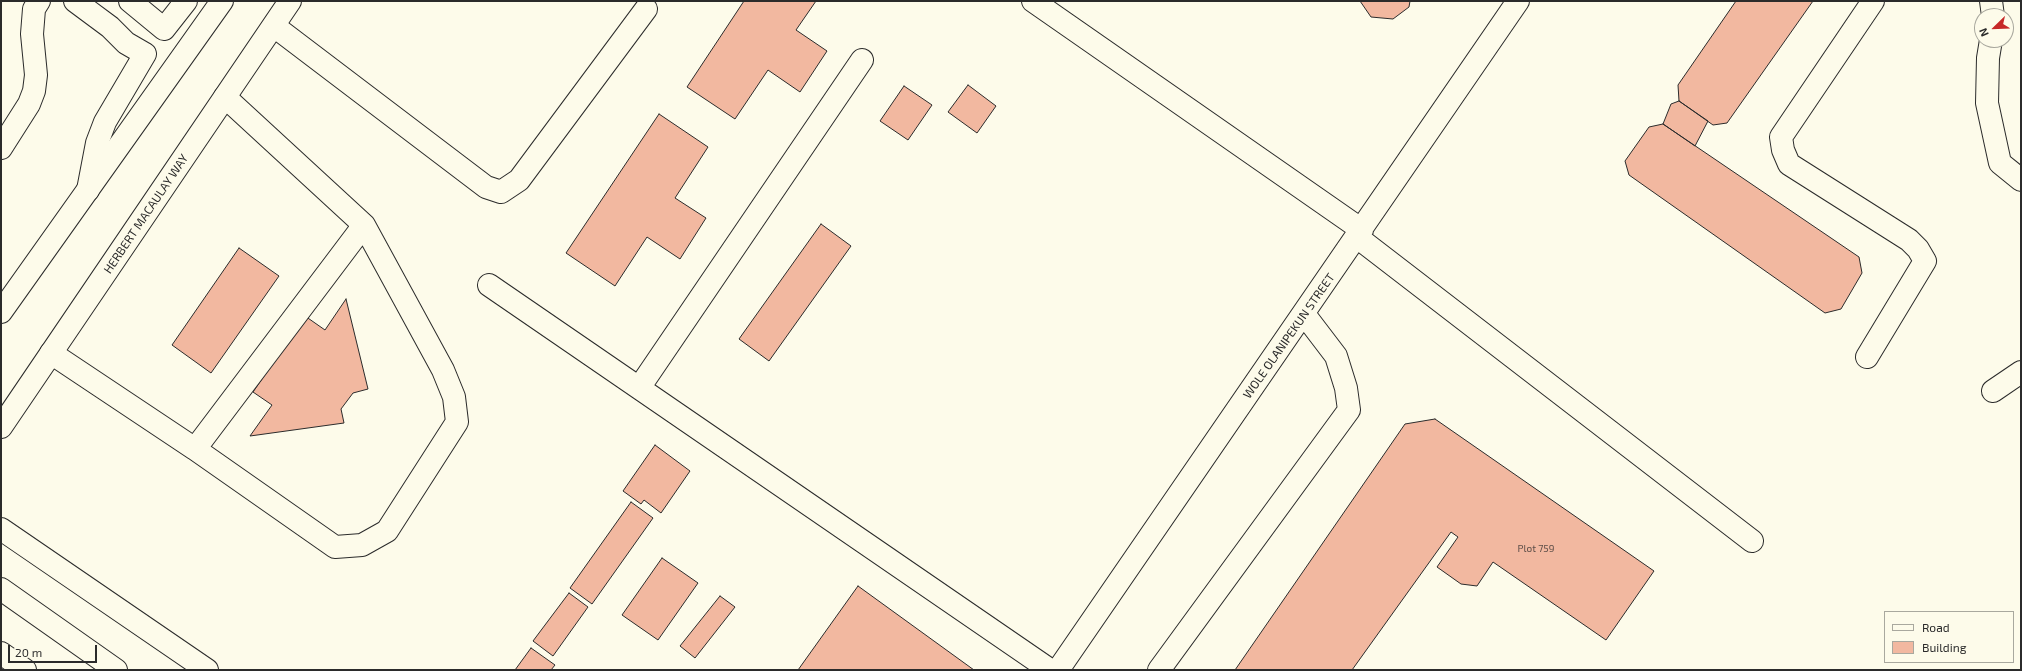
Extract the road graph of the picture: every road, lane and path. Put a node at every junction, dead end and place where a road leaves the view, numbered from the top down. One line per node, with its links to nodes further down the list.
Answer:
1 (39, 1): 17 (main road)
2 (75, 1): 14 (main road)
3 (130, 1): 12 (main road)
4 (186, 1): 12 (main road)
5 (222, 1): 19 (main road)
6 (290, 1): 11 (main road, HERBERT MACAULAY WAY)
7 (1033, 1): 21 (main road)
8 (1518, 1): 21 (main road, WOLE OLANIPEKUN STREET)
9 (1873, 1): 26 (main road)
10 (646, 9): 11 (main road)
11 (274, 26): 16 (main road, HERBERT MACAULAY WAY)
12 (164, 29): 14 (main road)
13 (1990, 48): 18 (main road)
14 (145, 54): 19 (main road)
15 (862, 60): 28 (main road)
16 (225, 97): 20 (main road); 25 (main road, HERBERT MACAULAY WAY)
17 (1, 148)
18 (2021, 180)
19 (88, 190): 23 (main road)
20 (364, 225): 31 (main road); 31 (main road)
21 (1360, 233): 24 (main road, WOLE OLANIPEKUN STREET); 33 (main road)
22 (489, 285): 28 (main road)
23 (1, 312)
24 (1304, 314): 40 (main road, WOLE OLANIPEKUN STREET); 41 (main road)
25 (51, 353): 30 (main road, HERBERT MACAULAY WAY); 31 (main road)
26 (1866, 357)
27 (2021, 372): 29 (main road)
28 (639, 388): 39 (main road)
29 (1993, 391)
30 (1, 427)
31 (195, 449)
32 (1, 529): 38 (main road)
33 (1752, 541)
34 (1, 589): 37 (main road)
35 (1, 653): 36 (main road)
36 (25, 670)
37 (116, 670)
38 (207, 670)
39 (1050, 670)
40 (1058, 670)
41 (1159, 670)

